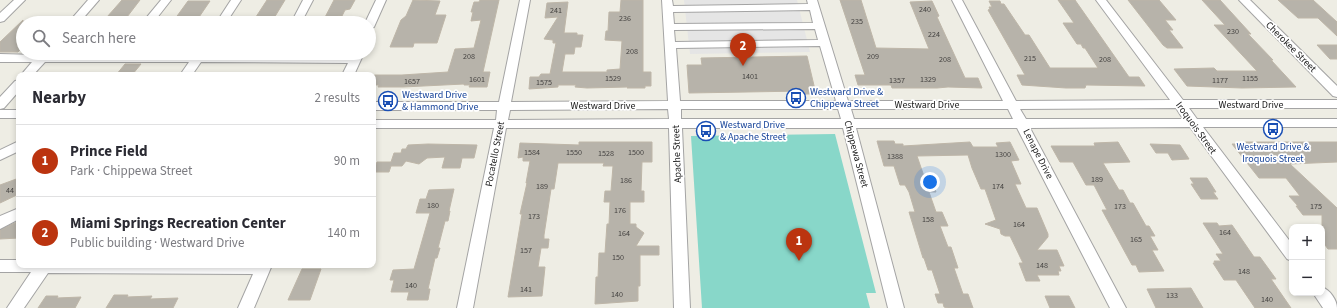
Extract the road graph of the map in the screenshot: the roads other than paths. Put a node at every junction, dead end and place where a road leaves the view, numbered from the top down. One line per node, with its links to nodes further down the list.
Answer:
1 (20, 0): 18 (street)
2 (94, 0): 13 (street)
3 (166, 0): 14 (street)
4 (236, 0): 15 (street)
5 (308, 0): 16 (street)
6 (381, 0): 17 (street)
7 (525, 0): 39 (street, Pocatello Street)
8 (957, 0): 36 (street, Lenape Drive)
9 (1101, 0): 37 (street, Iroquois Street)
10 (1244, 0): 32 (street, Cherokee Street)
11 (813, 4): 12 (street); 19 (street, Chippewa Street)
12 (668, 5): 20 (street, Apache Street)
13 (79, 16)
14 (153, 16)
15 (226, 16)
16 (300, 16)
17 (374, 16)
18 (0, 19)
19 (819, 26): 20 (street); 21 (street, Chippewa Street)
20 (669, 28): 22 (street, Apache Street)
21 (824, 43): 22 (street); 35 (street, Chippewa Street)
22 (670, 45): 40 (street, Apache Street)
23 (16, 57): 24 (street)
24 (0, 58)
25 (40, 60): 28 (street)
26 (196, 60): 29 (street)
27 (354, 60): 30 (street)
28 (30, 72)
29 (188, 72)
30 (349, 72)
31 (16, 87): 34 (street)
32 (1337, 93)
33 (1337, 104): 37 (street, Westward Drive)
34 (0, 105)
35 (843, 105): 36 (street, Westward Drive); 40 (street, Westward Drive); 45 (street, Chippewa Street)
36 (1013, 105): 37 (street, Westward Drive); 46 (street, Lenape Drive)
37 (1180, 105): 47 (street, Iroquois Street)
38 (376, 106): 39 (street, Westward Drive)
39 (505, 106): 40 (street, Westward Drive); 43 (street, Pocatello Street)
40 (675, 106): 44 (street, Apache Street)
41 (0, 114): 42 (street)
42 (16, 114)
43 (501, 123): 44 (street, Westward Drive); 49 (street, Westward Drive); 62 (street, Pocatello Street)
44 (676, 123): 45 (street, Westward Drive); 63 (street, Apache Street)
45 (848, 123): 46 (street, Westward Drive); 64 (street, Chippewa Street)
46 (1022, 123): 47 (street, Westward Drive); 65 (street, Lenape Drive)
47 (1192, 123): 48 (street, Westward Drive); 54 (street, Iroquois Street)
48 (1337, 123)
49 (376, 124)
50 (16, 147): 51 (street)
51 (0, 155)
52 (16, 215): 53 (street)
53 (0, 223)
54 (1289, 251)
55 (0, 266): 56 (street)
56 (16, 266)
57 (43, 268): 60 (street)
58 (263, 268): 61 (street)
59 (1323, 296): 66 (street)
60 (15, 308)
61 (246, 308)
62 (465, 308)
63 (682, 308)
64 (896, 308)
65 (1118, 308)
66 (1332, 308)

